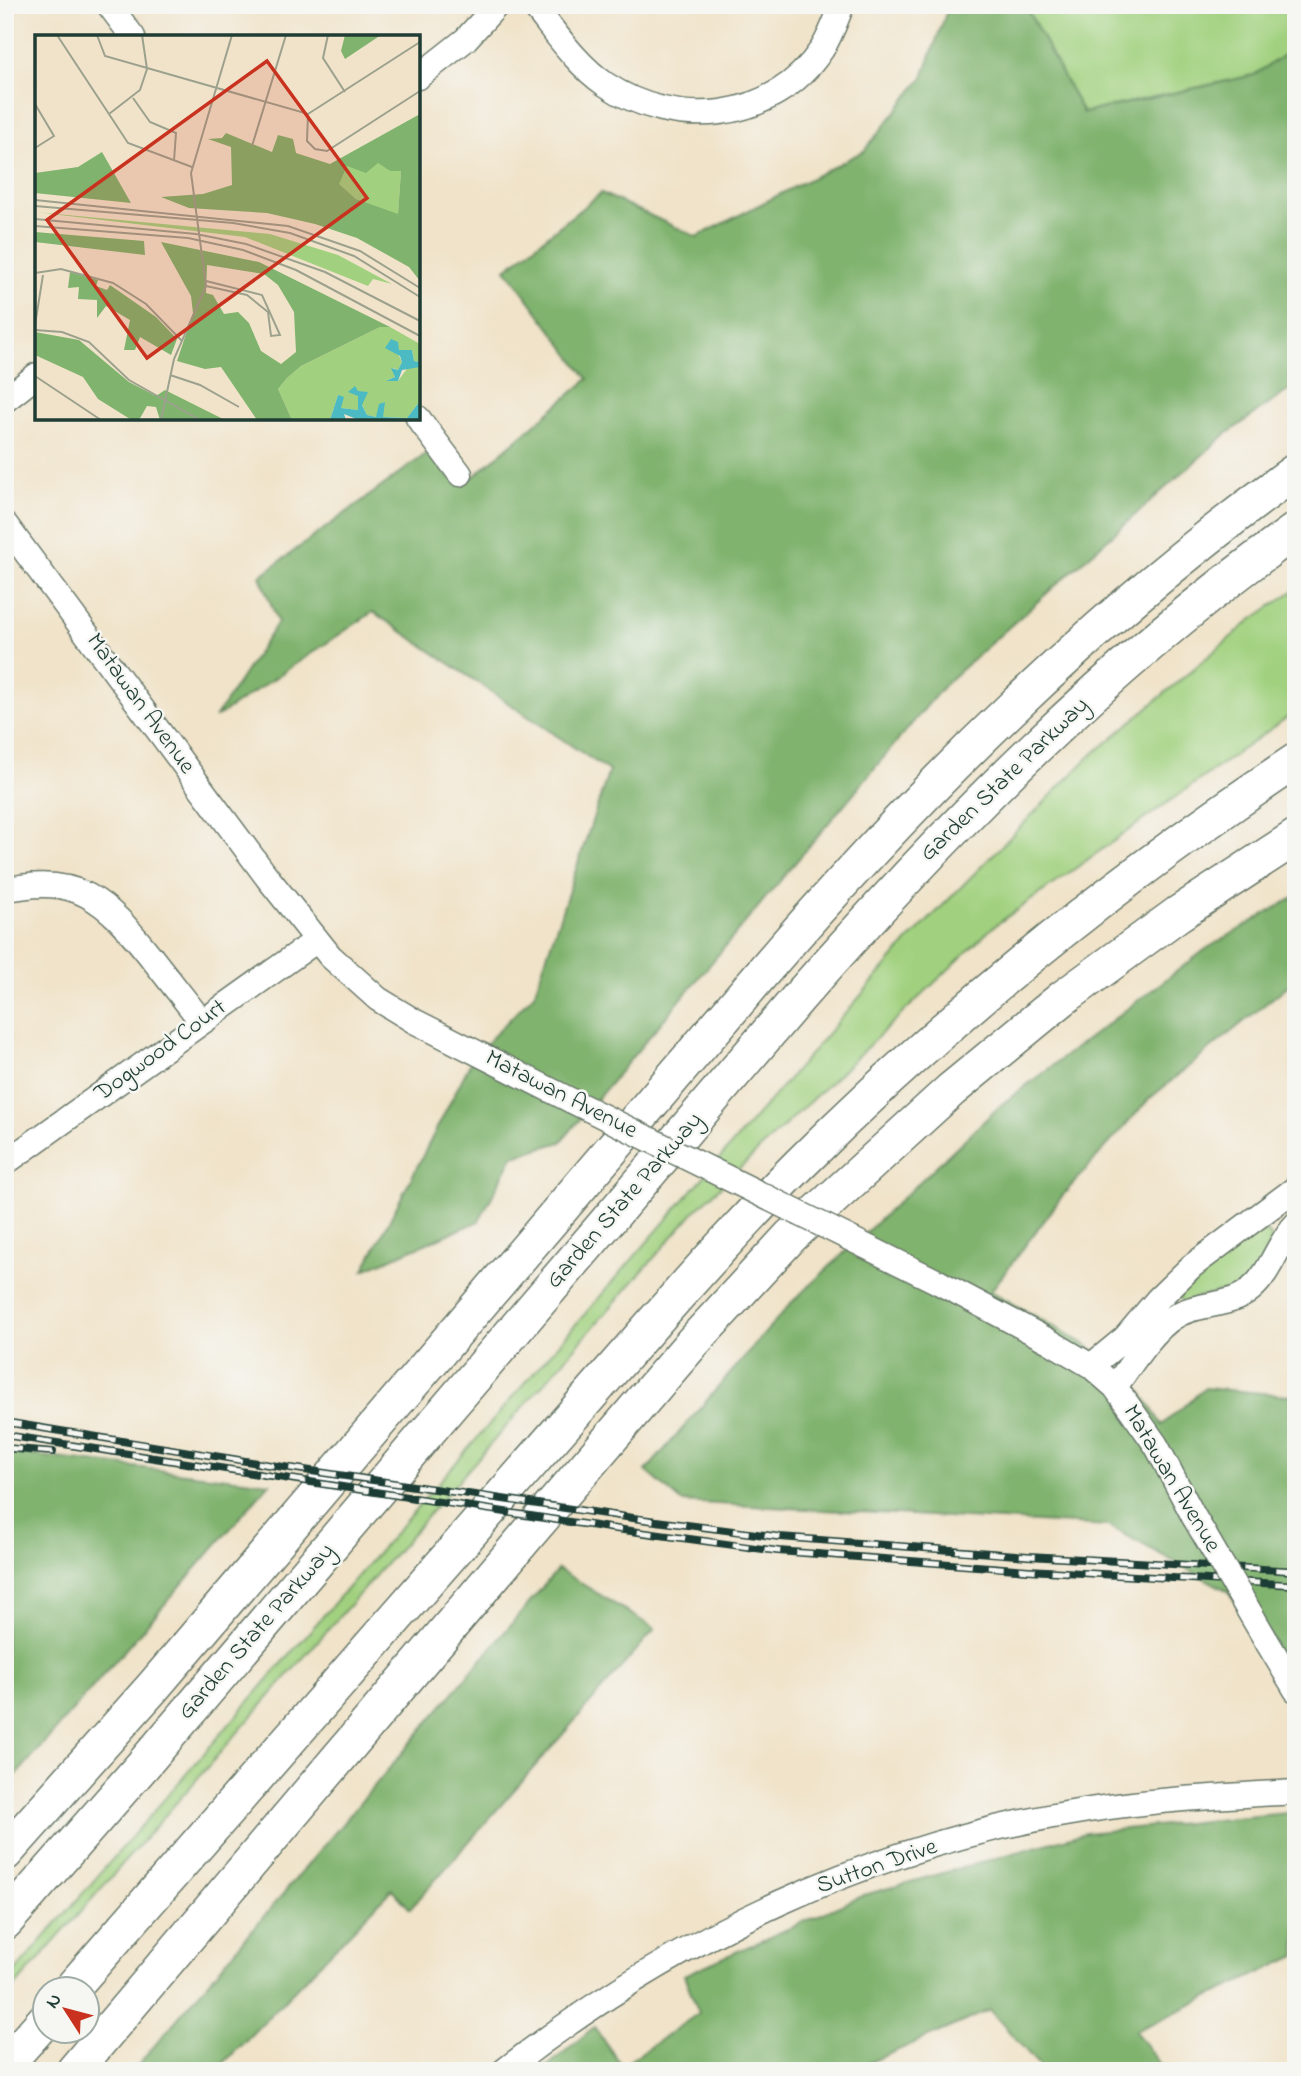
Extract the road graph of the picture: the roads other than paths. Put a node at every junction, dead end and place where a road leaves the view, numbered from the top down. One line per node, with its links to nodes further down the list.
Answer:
1 (109, 5): 5 (street)
2 (497, 5): 6 (street)
3 (533, 5): 4 (street)
4 (842, 5)
5 (132, 35)
6 (420, 75)
7 (35, 377): 8 (street)
8 (5, 400)
9 (420, 420): 11 (street)
10 (1296, 471): 28 (highway, Garden State Parkway)
11 (460, 474)
12 (5, 524): 17 (street, Matawan Avenue)
13 (1296, 530): 29 (highway, Garden State Parkway)
14 (1296, 761): 30 (highway)
15 (1296, 837): 33 (highway)
16 (5, 891): 18 (street)
17 (317, 940): 18 (street, Dogwood Court); 24 (street, Matawan Avenue, bridge)
18 (202, 1022): 19 (street, Dogwood Court)
19 (5, 1163)
20 (1296, 1188): 21 (street)
21 (1265, 1212): 22 (street); 23 (street)
22 (1292, 1227): 23 (street)
23 (1166, 1308): 24 (street); 25 (street)
24 (1091, 1366): 25 (street, Matawan Avenue)
25 (1115, 1387): 26 (street, Matawan Avenue, bridge)
26 (1296, 1690)
27 (1296, 1792): 34 (street, Sutton Drive)
28 (5, 1853)
29 (5, 1922)
30 (85, 1974)
31 (32, 2035): 32 (highway)
32 (5, 2065)
33 (74, 2071)
34 (504, 2071)

